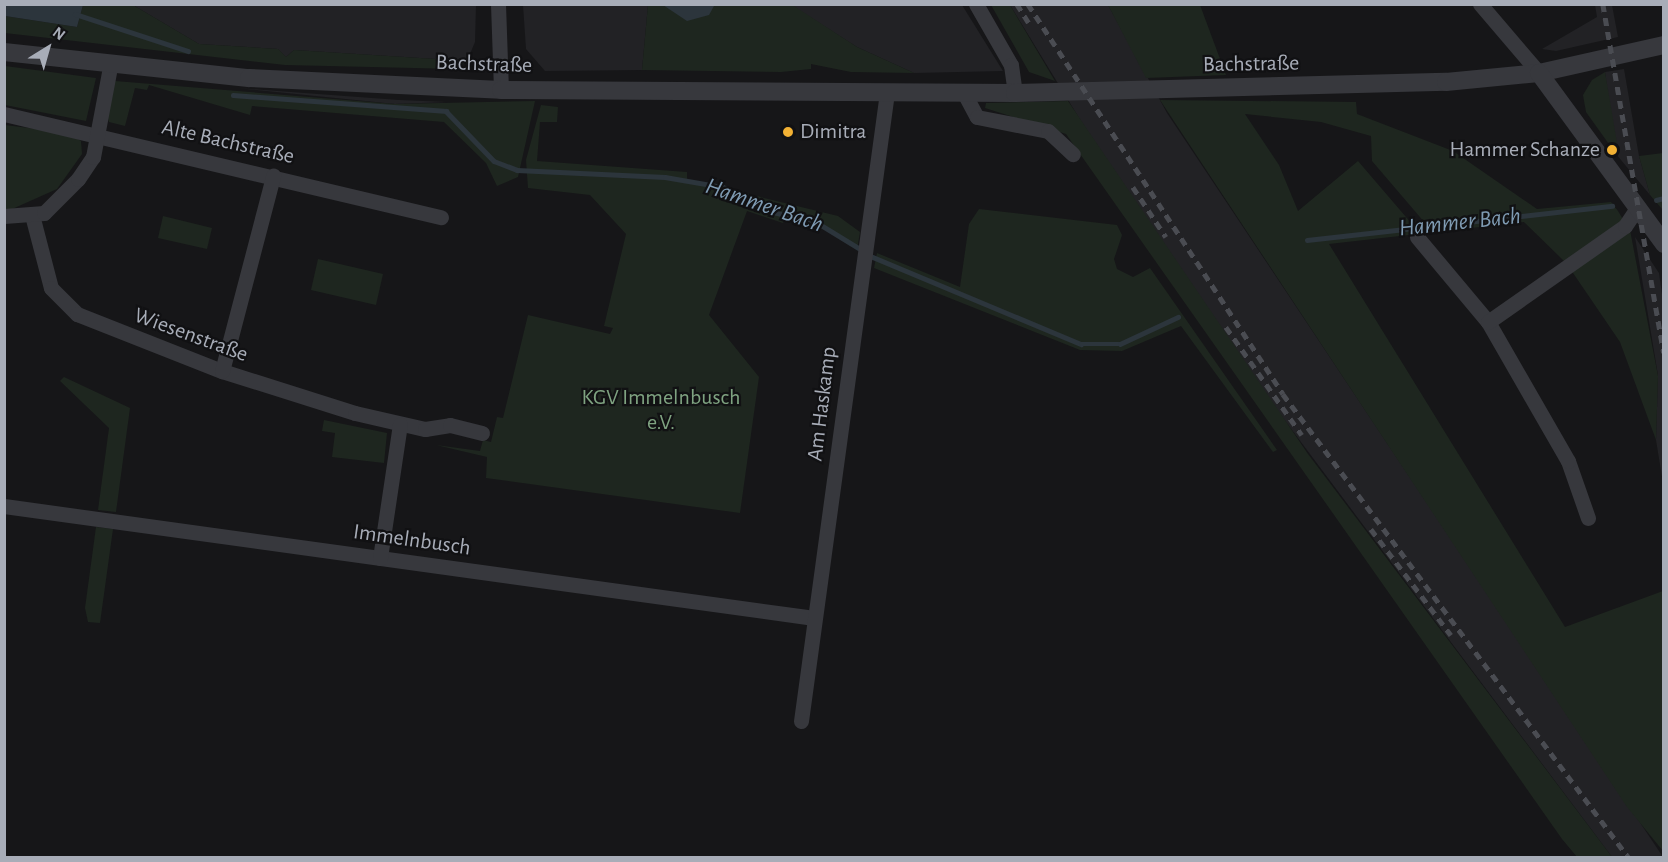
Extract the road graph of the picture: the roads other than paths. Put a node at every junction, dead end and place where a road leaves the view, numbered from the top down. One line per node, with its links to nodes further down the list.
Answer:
1 (498, 4): 8 (street)
2 (976, 4): 11 (street)
3 (1480, 4): 7 (street)
4 (1664, 45): 7 (street, Bachstraße)
5 (4, 52): 6 (street, Bachstraße)
6 (110, 67): 8 (street, Bachstraße); 13 (street)
7 (1539, 73): 11 (street, Bachstraße); 16 (street)
8 (501, 90): 9 (street, Bachstraße)
9 (887, 92): 10 (street, Bachstraße); 29 (street, Am Haskamp)
10 (963, 93): 11 (street, Bachstraße); 14 (street)
11 (1015, 93)
12 (4, 114): 13 (street, Alte Bachstraße)
13 (94, 132): 15 (street, Alte Bachstraße); 17 (street)
14 (1073, 154)
15 (273, 176): 19 (street, Alte Bachstraße); 23 (street)
16 (1637, 208): 21 (street); 22 (street)
17 (32, 215): 18 (street); 23 (street, Wiesenstraße)
18 (4, 216)
19 (441, 217)
20 (1417, 237): 22 (street)
21 (1664, 244)
22 (1488, 322): 27 (street)
23 (222, 371): 24 (street, Wiesenstraße)
24 (400, 424): 25 (street, Wiesenstraße); 28 (street)
25 (482, 433)
26 (4, 506): 28 (street, Immelnbusch)
27 (1588, 518)
28 (380, 558): 29 (street, Immelnbusch)
29 (814, 618): 30 (street, Am Haskamp)
30 (801, 721)

